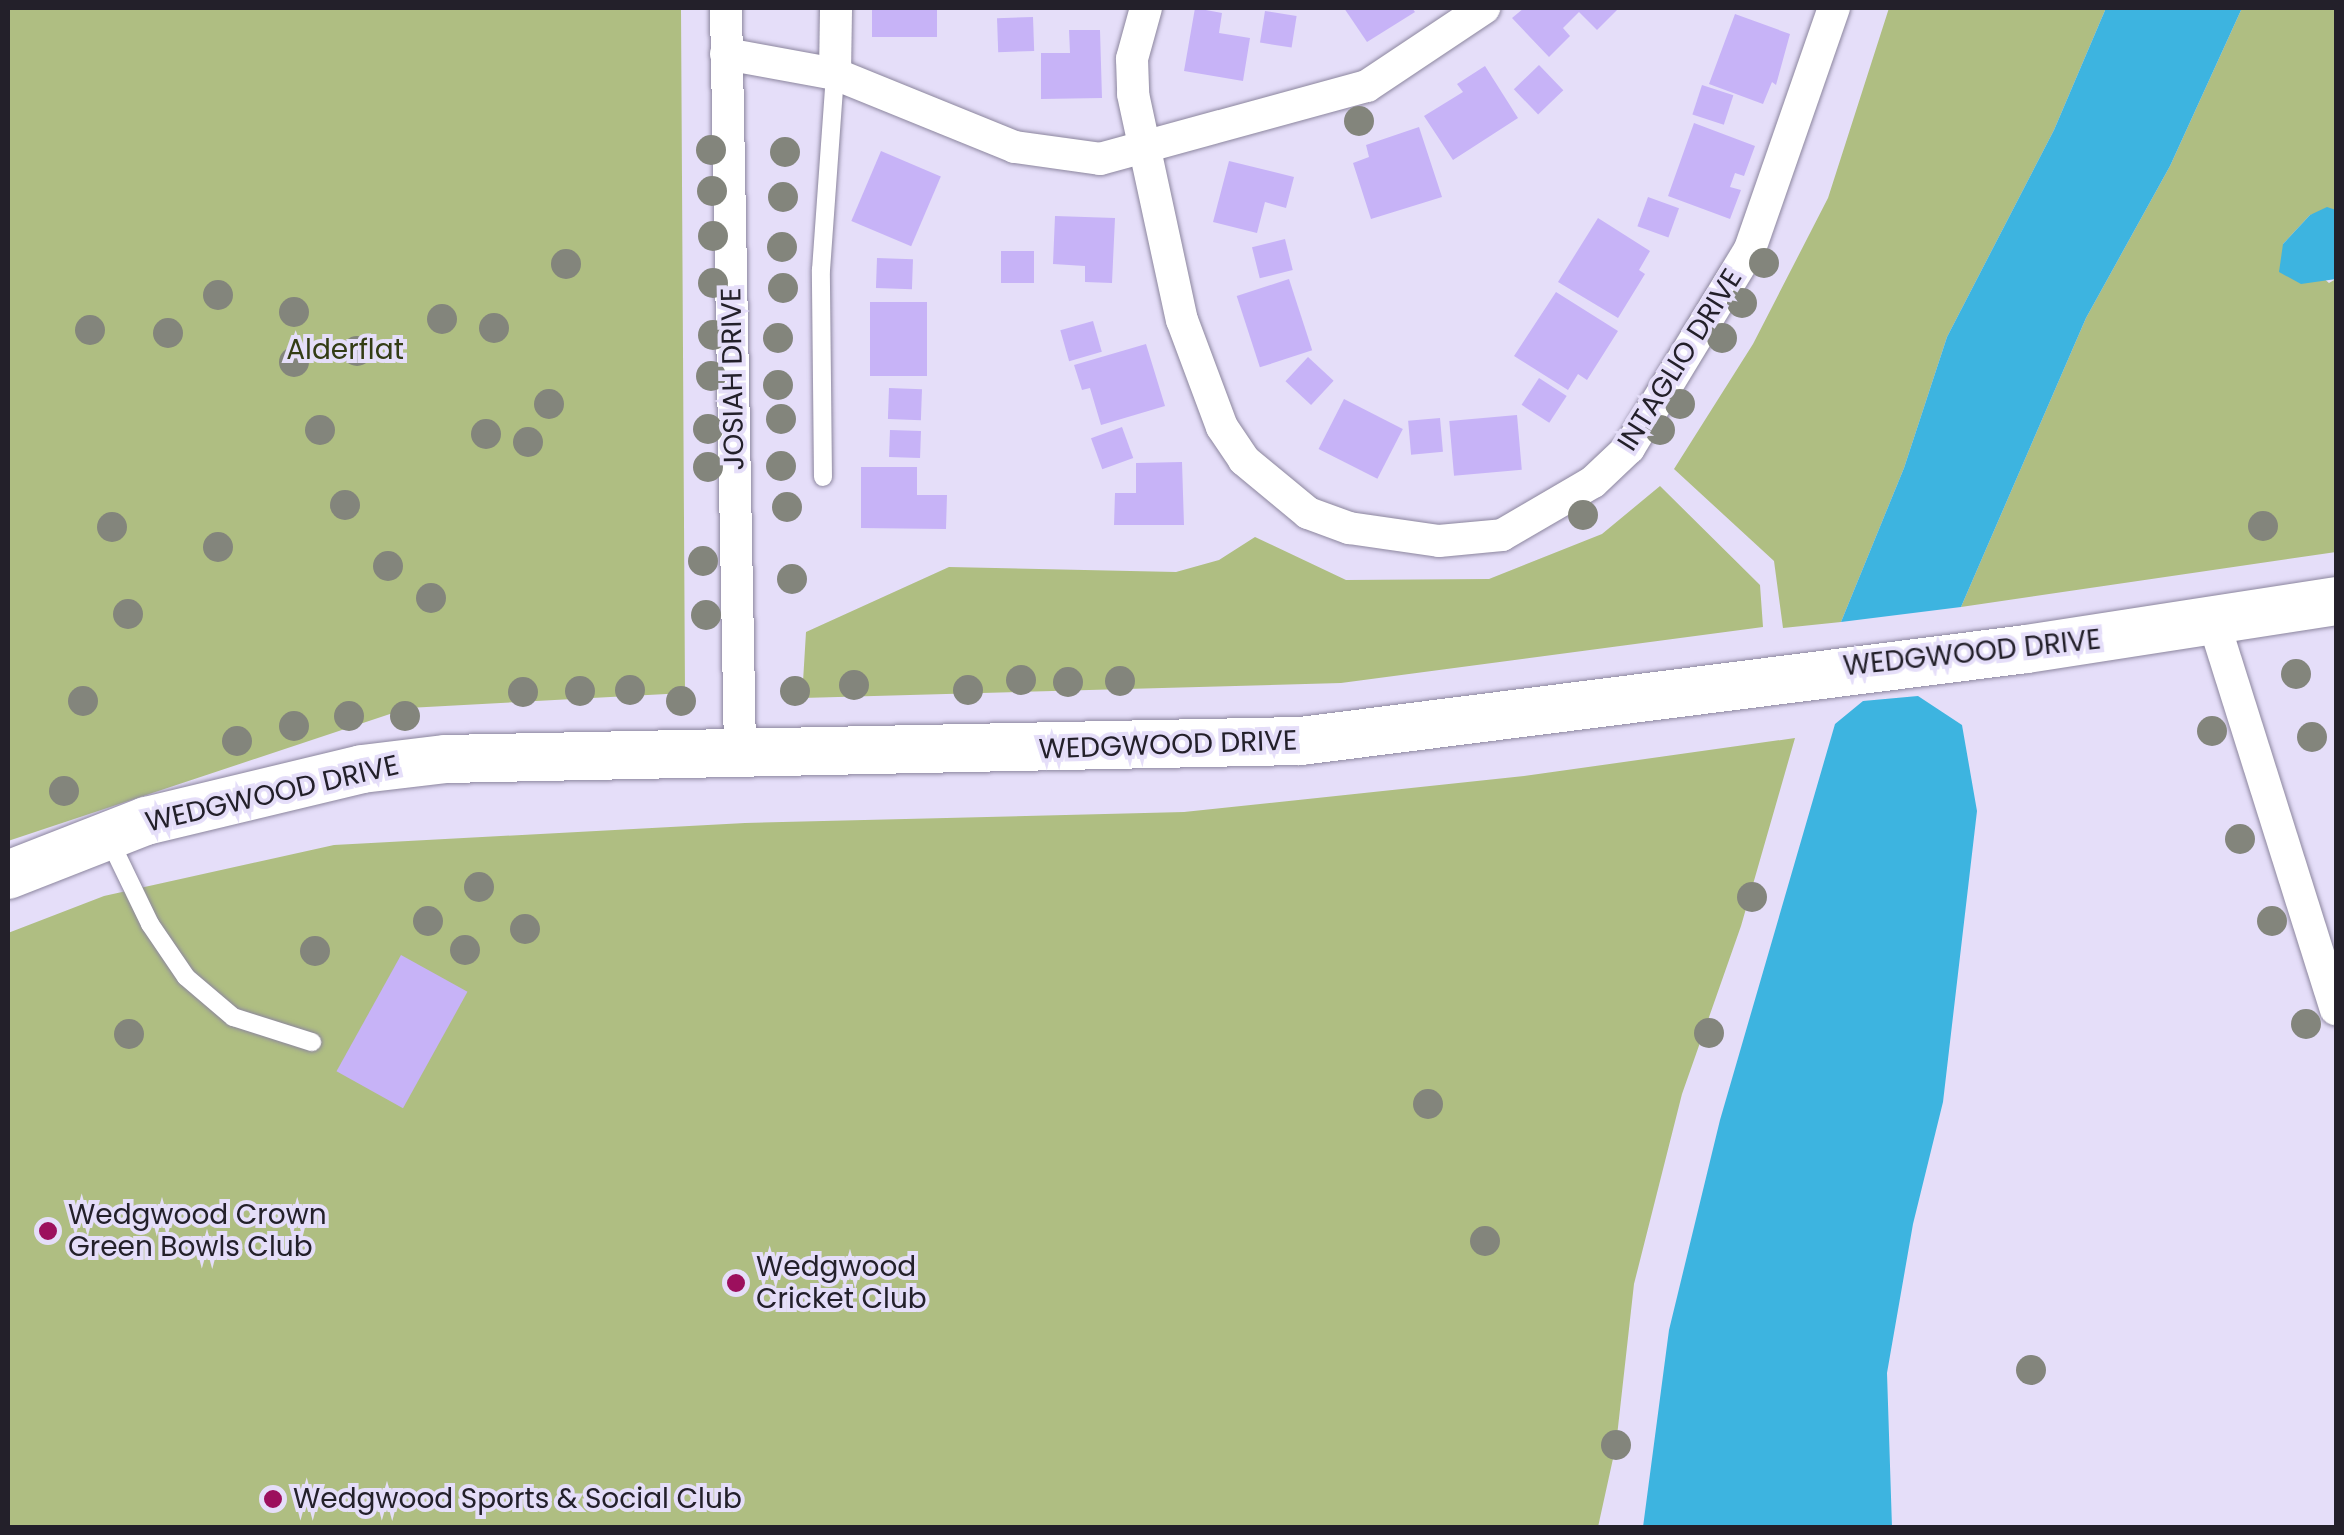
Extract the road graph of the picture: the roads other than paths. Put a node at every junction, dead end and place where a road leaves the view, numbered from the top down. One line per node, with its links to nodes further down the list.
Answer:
1 (726, 8): 6 (street, JOSIAH DRIVE)
2 (836, 8): 7 (street)
3 (1146, 8): 8 (street, INTAGLIO DRIVE)
4 (1484, 8): 8 (street)
5 (1834, 8): 8 (street, INTAGLIO DRIVE)
6 (726, 54): 7 (street); 12 (street, JOSIAH DRIVE)
7 (835, 74): 8 (street); 9 (lane)
8 (1144, 148)
9 (823, 477)
10 (2336, 601): 11 (street, WEDGWOOD DRIVE)
11 (2214, 623): 12 (street, WEDGWOOD DRIVE); 15 (street)
12 (740, 750): 13 (street, WEDGWOOD DRIVE)
13 (107, 835): 14 (street, WEDGWOOD DRIVE); 16 (lane)
14 (8, 875)
15 (2336, 1009)
16 (312, 1042)

